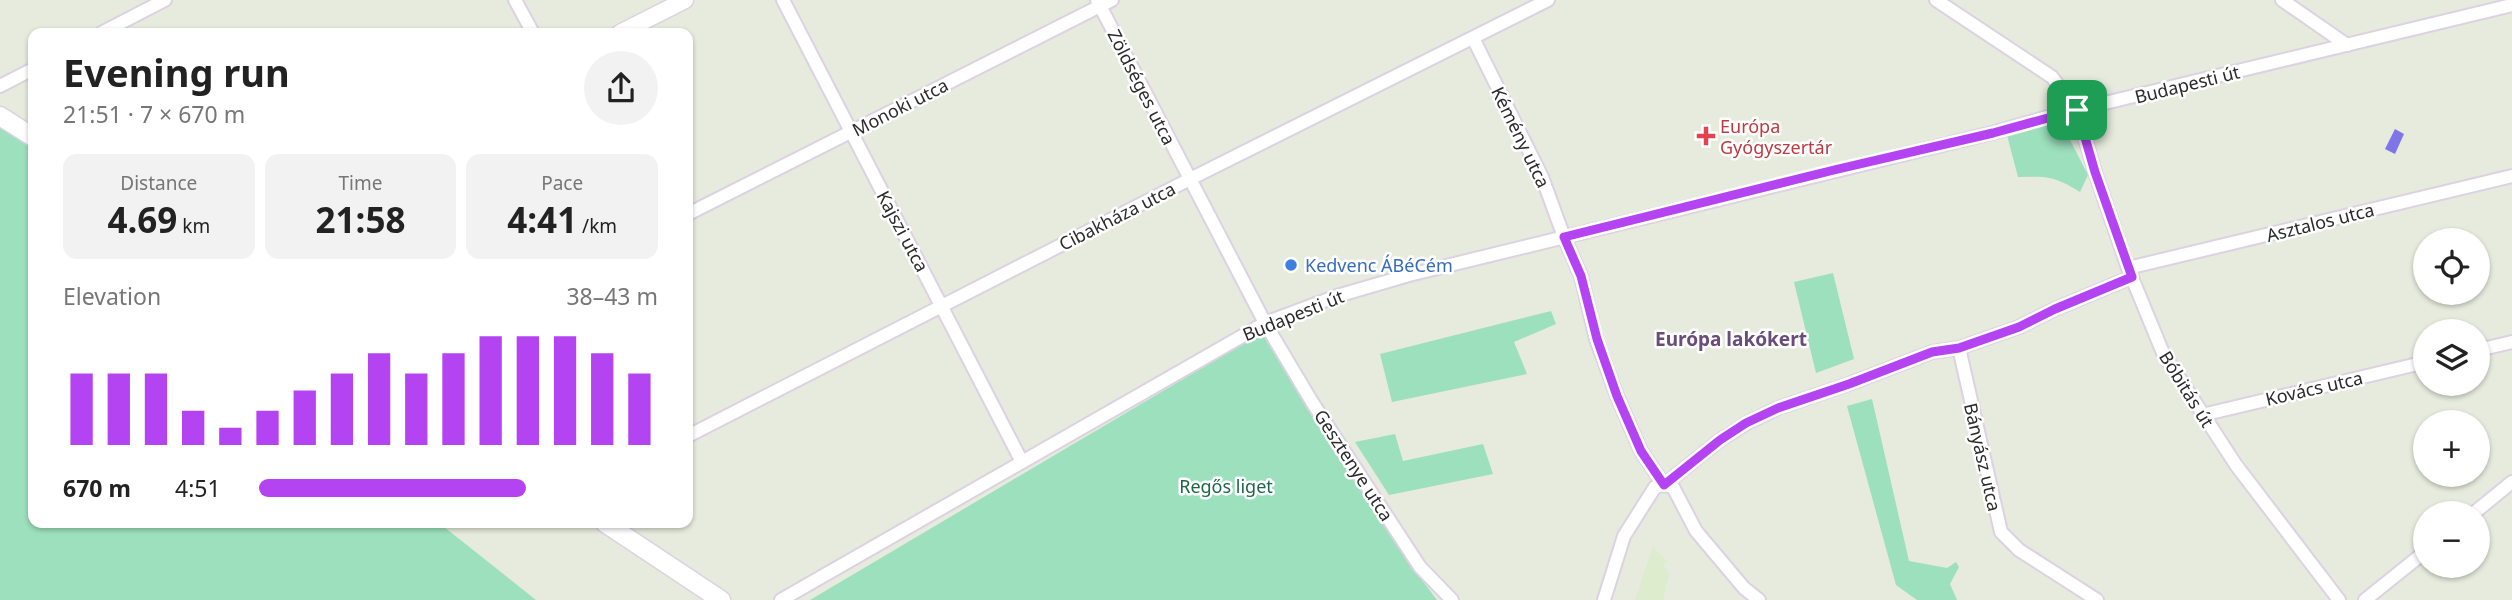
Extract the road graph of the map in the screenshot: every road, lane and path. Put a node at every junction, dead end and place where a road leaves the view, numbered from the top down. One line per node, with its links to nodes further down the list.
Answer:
1 (165, 0): 10 (street)
2 (515, 0): 11 (street)
3 (685, 0): 12 (street)
4 (783, 0): 19 (street, Kajszi utca)
5 (1548, 0): 13 (street, Cibakháza utca)
6 (1936, 0): 17 (street)
7 (2282, 0): 14 (street)
8 (1103, 2): 19 (street, Monoki utca); 22 (street, Zöldséges utca)
9 (2512, 5): 14 (street, Budapesti út)
10 (111, 28)
11 (530, 28)
12 (631, 28)
13 (1473, 38): 22 (street, Cibakháza utca); 24 (street, Kémény utca)
14 (2347, 45): 17 (street, Budapesti út)
15 (28, 72): 16 (street)
16 (0, 86)
17 (2077, 110): 24 (street, Budapesti út); 25 (street, Bóbitás út)
18 (0, 116): 20 (main road)
19 (850, 132): 23 (street, Monoki utca); 26 (street, Kajszi utca)
20 (28, 135)
21 (2512, 176): 25 (street, Asztalos utca)
22 (1190, 178): 26 (street, Cibakháza utca); 27 (street, Zöldséges utca)
23 (693, 211)
24 (1564, 237): 27 (street, Budapesti út); 36 (street, Kémény utca)
25 (2130, 273): 30 (street, Asztalos utca); 32 (street, Bóbitás út)
26 (942, 305): 33 (street, Cibakháza utca); 34 (street, Kajszi utca)
27 (1265, 323): 34 (street, Budapesti út); 42 (street, Gesztenye utca)
28 (2512, 342): 29 (street)
29 (2490, 347)
30 (1959, 348): 36 (street, Asztalos utca); 45 (street, Bányász utca)
31 (2413, 365): 32 (street, Kovács utca)
32 (2202, 415): 46 (street, Bóbitás út)
33 (693, 433)
34 (1022, 462): 41 (street, Budapesti út)
35 (2512, 482): 37 (street)
36 (1664, 485): 43 (street, Asztalos utca); 44 (street, Kémény utca)
37 (2488, 501)
38 (613, 528): 40 (main road)
39 (2413, 561): 47 (street)
40 (721, 600)
41 (782, 600)
42 (1452, 600)
43 (1604, 600)
44 (1759, 600)
45 (2097, 600)
46 (2339, 600)
47 (2365, 600)

